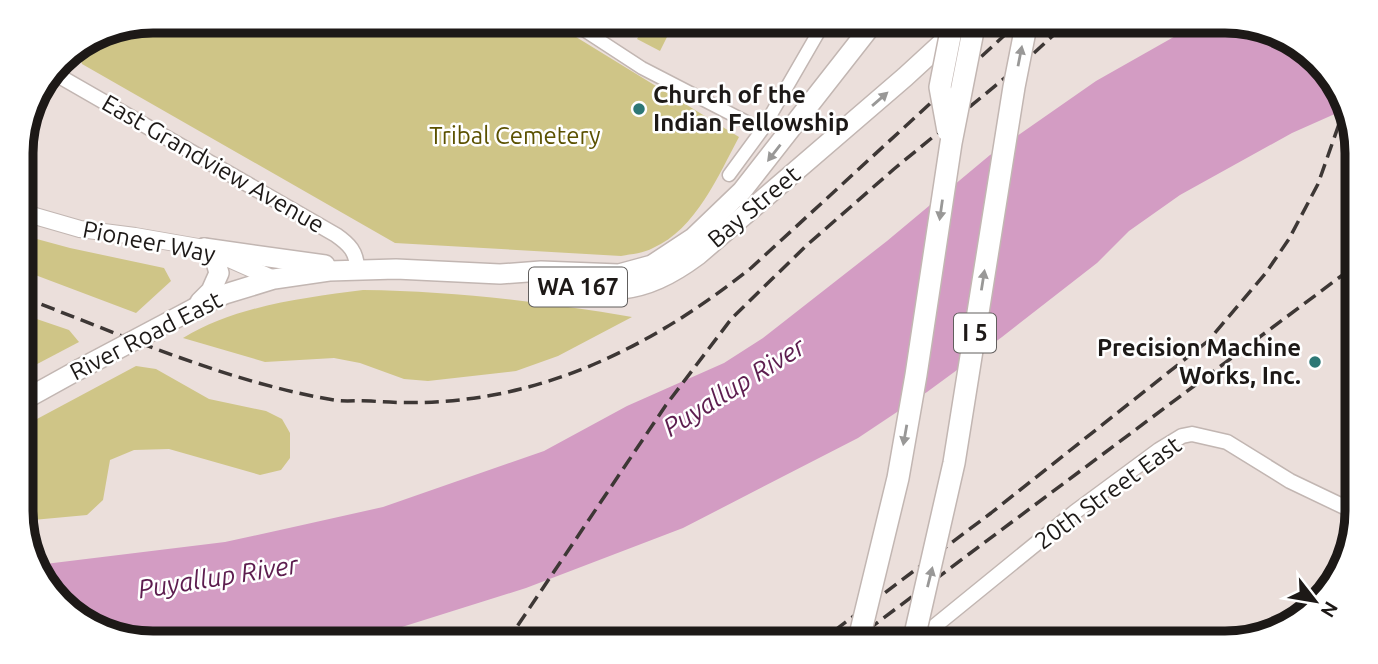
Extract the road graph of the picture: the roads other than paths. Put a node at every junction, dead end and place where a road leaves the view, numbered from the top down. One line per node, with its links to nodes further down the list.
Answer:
1 (588, 33): 9 (street)
2 (818, 33): 9 (street)
3 (866, 33): 15 (main road, Bay Street / WA 167, one-way to 15)
4 (951, 33): 10 (highway, bridge)
5 (953, 33): 15 (main road, Bay Street / WA 167, one-way to 5)
6 (973, 33): 10 (highway, I 5, bridge)
7 (1025, 33): 21 (highway, I 5, one-way to 7, bridge)
8 (61, 77): 14 (street, East Grandview Avenue)
9 (762, 130): 11 (street)
10 (951, 143): 20 (highway, I 5, one-way to 20, bridge)
11 (729, 175)
12 (34, 215): 13 (main road, Pioneer Way)
13 (204, 248): 14 (main road); 16 (main road, Pioneer Way); 17 (main road)
14 (357, 269): 15 (main road, Bay Street / WA 167); 16 (main road, WA 167)
15 (500, 274)
16 (274, 279): 17 (main road, River Road East / WA 167)
17 (195, 307): 18 (main road, River Road East / WA 167, bridge)
18 (33, 395)
19 (1345, 507): 22 (street, 20th Street East)
20 (862, 630)
21 (917, 630)
22 (930, 630)

